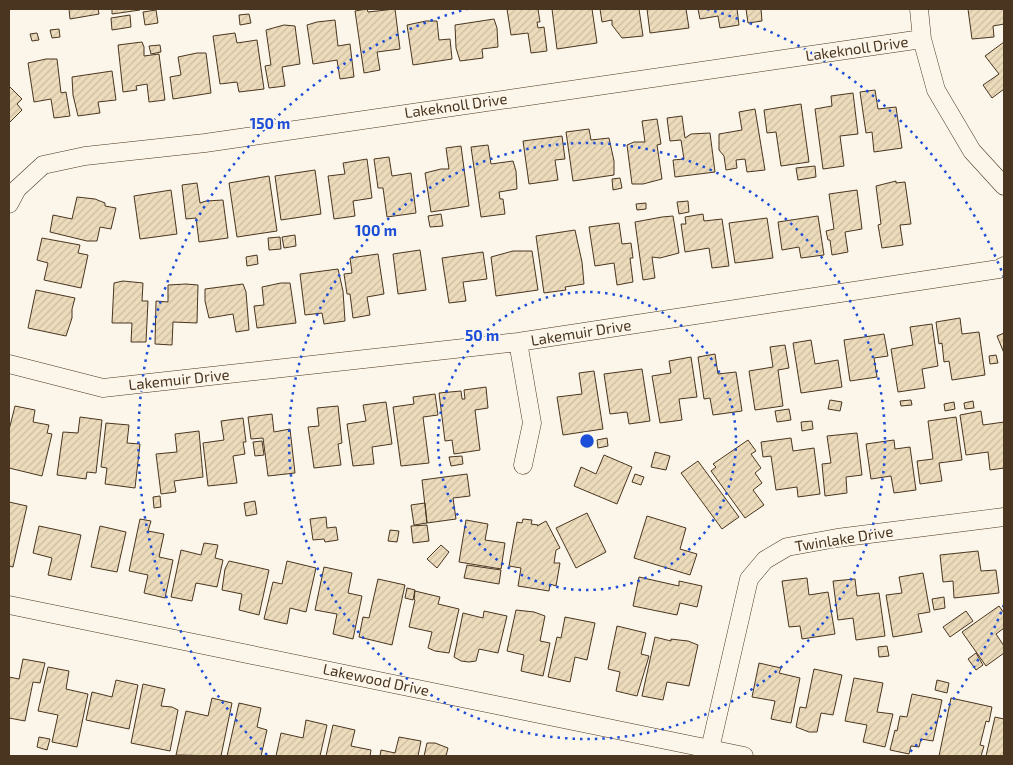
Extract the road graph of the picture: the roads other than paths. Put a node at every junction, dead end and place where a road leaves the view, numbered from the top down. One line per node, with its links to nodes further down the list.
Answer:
1 (918, 9): 2 (street)
2 (922, 39): 3 (street); 4 (street, Lakeknoll Drive)
3 (1004, 186)
4 (9, 204)
5 (1004, 266): 6 (street, Lakemuir Drive)
6 (518, 342): 7 (street, Lakemuir Drive); 8 (street)
7 (9, 364)
8 (523, 465)
9 (1004, 516): 11 (street, Twinlake Drive)
10 (9, 606): 11 (street, Lakewood Drive)
11 (710, 749): 12 (street, Lakewood Drive)
12 (744, 756)

